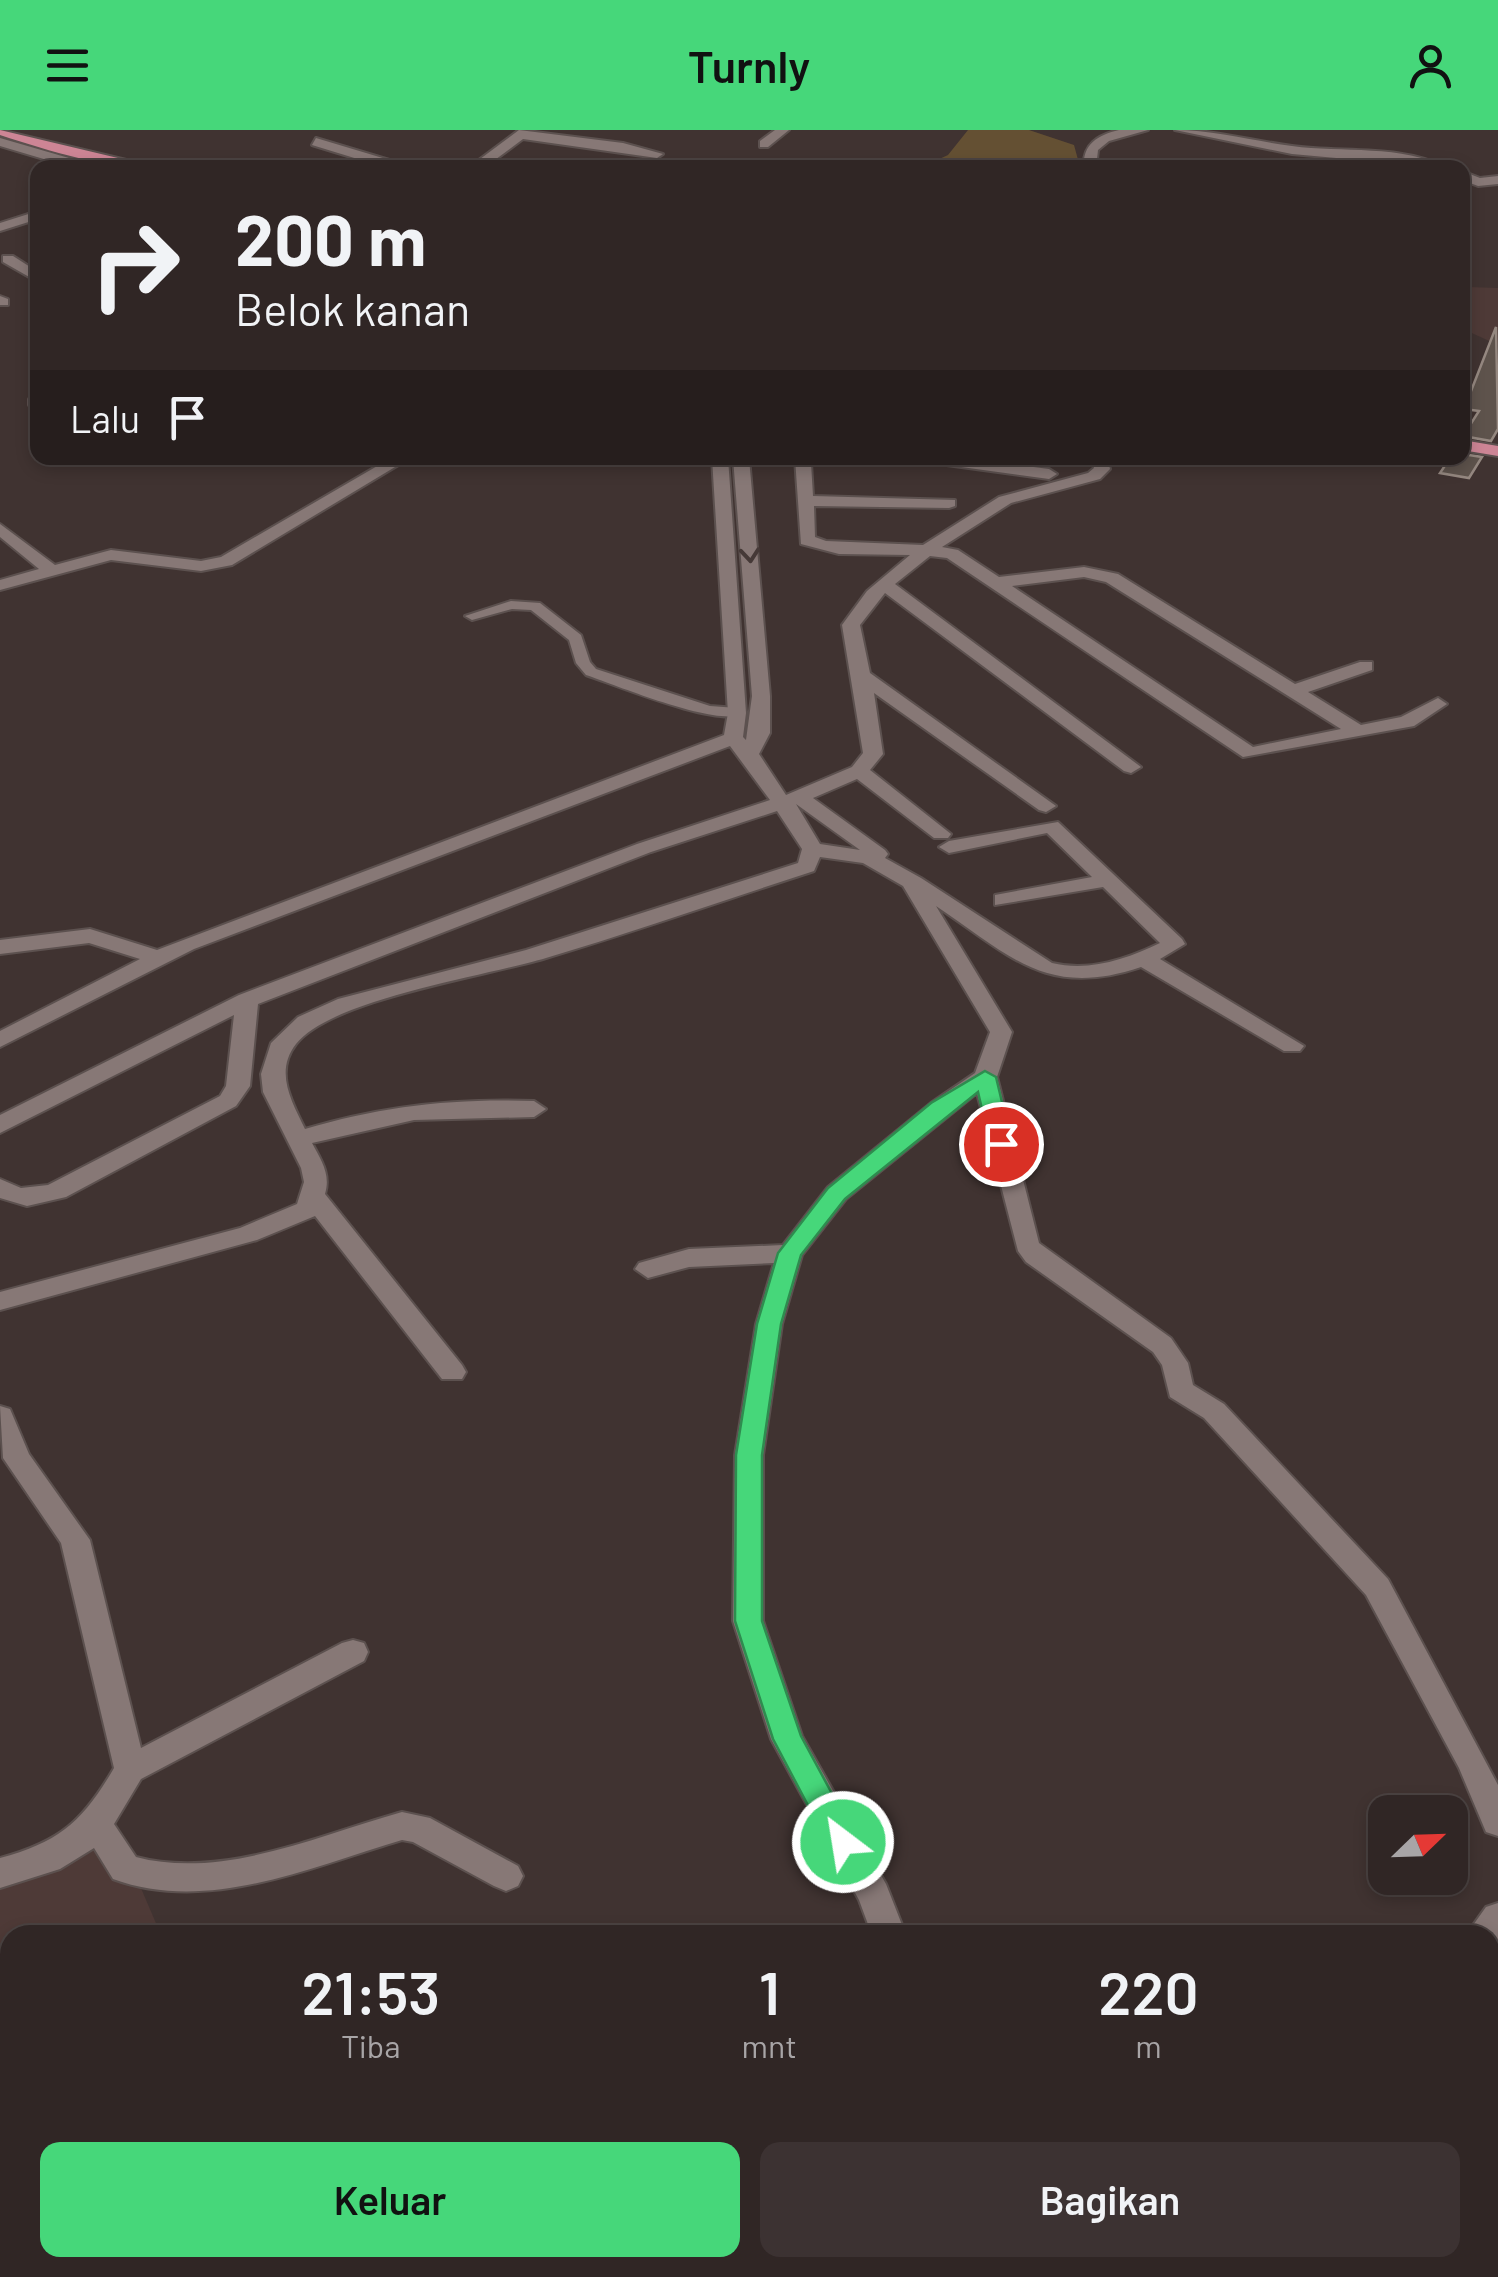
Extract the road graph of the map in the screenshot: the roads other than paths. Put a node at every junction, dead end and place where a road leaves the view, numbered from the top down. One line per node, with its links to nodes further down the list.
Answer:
1 (782, 130): 8 (street)
2 (1142, 130): 18 (street)
3 (1181, 130): 19 (street)
4 (0, 131): 9 (main road)
5 (523, 132): 11 (street); 17 (street)
6 (0, 142): 13 (street)
7 (316, 142): 16 (street)
8 (764, 144)
9 (40, 151): 10 (street); 13 (street); 14 (street)
10 (60, 151): 15 (main road)
11 (657, 154)
12 (0, 156): 13 (street)
13 (16, 157)
14 (66, 160)
15 (105, 160)
16 (376, 160)
17 (485, 160)
18 (1090, 160)
19 (1413, 160)
20 (1470, 178): 22 (street)
21 (1498, 180): 22 (street)
22 (1478, 182): 23 (street)
23 (1498, 191)
24 (30, 218): 25 (street)
25 (0, 227)
26 (2, 258): 27 (street)
27 (30, 274)
28 (1470, 446): 29 (main road)
29 (1498, 451)
30 (390, 465): 41 (street)
31 (720, 465): 50 (street)
32 (743, 465): 52 (street, one-way to 52)
33 (803, 465): 37 (street)
34 (983, 465): 36 (street)
35 (1101, 465): 40 (street)
36 (1048, 474)
37 (804, 501): 38 (street); 40 (street)
38 (949, 503)
39 (0, 528): 41 (street)
40 (933, 548): 42 (street); 43 (street)
41 (51, 570): 44 (street)
42 (996, 583): 48 (street); 51 (street)
43 (884, 584): 47 (street); 53 (street)
44 (0, 585)
45 (472, 616): 50 (lane)
46 (1366, 666): 48 (street)
47 (862, 676): 54 (street); 56 (street)
48 (1294, 691): 51 (street)
49 (1438, 704): 51 (street)
50 (737, 713): 52 (street)
51 (1359, 732)
52 (741, 746): 55 (street); 63 (street)
53 (1131, 766)
54 (859, 771): 55 (street); 60 (street)
55 (789, 800): 57 (street); 58 (street); 65 (street)
56 (1046, 806)
57 (812, 849): 59 (street); 71 (street)
58 (878, 854)
59 (906, 876): 64 (street); 68 (street)
60 (1107, 880): 61 (street); 64 (street)
61 (1002, 900)
62 (0, 947): 63 (street)
63 (155, 957): 66 (street)
64 (1145, 960): 67 (street)
65 (247, 1000): 70 (street); 72 (street)
66 (0, 1040)
67 (1292, 1046)
68 (985, 1077): 74 (street); 81 (street)
69 (534, 1109): 71 (street)
70 (0, 1125)
71 (297, 1139): 73 (street)
72 (0, 1187)
73 (312, 1196): 76 (street); 77 (street)
74 (790, 1253): 75 (street); 85 (street)
75 (648, 1269)
76 (0, 1301)
77 (452, 1372)
78 (0, 1416): 80 (street)
79 (353, 1652): 80 (street)
80 (130, 1769): 82 (street)
81 (1498, 1822)
82 (92, 1832): 83 (street); 84 (street)
83 (0, 1873)
84 (506, 1876)
85 (885, 1925)

